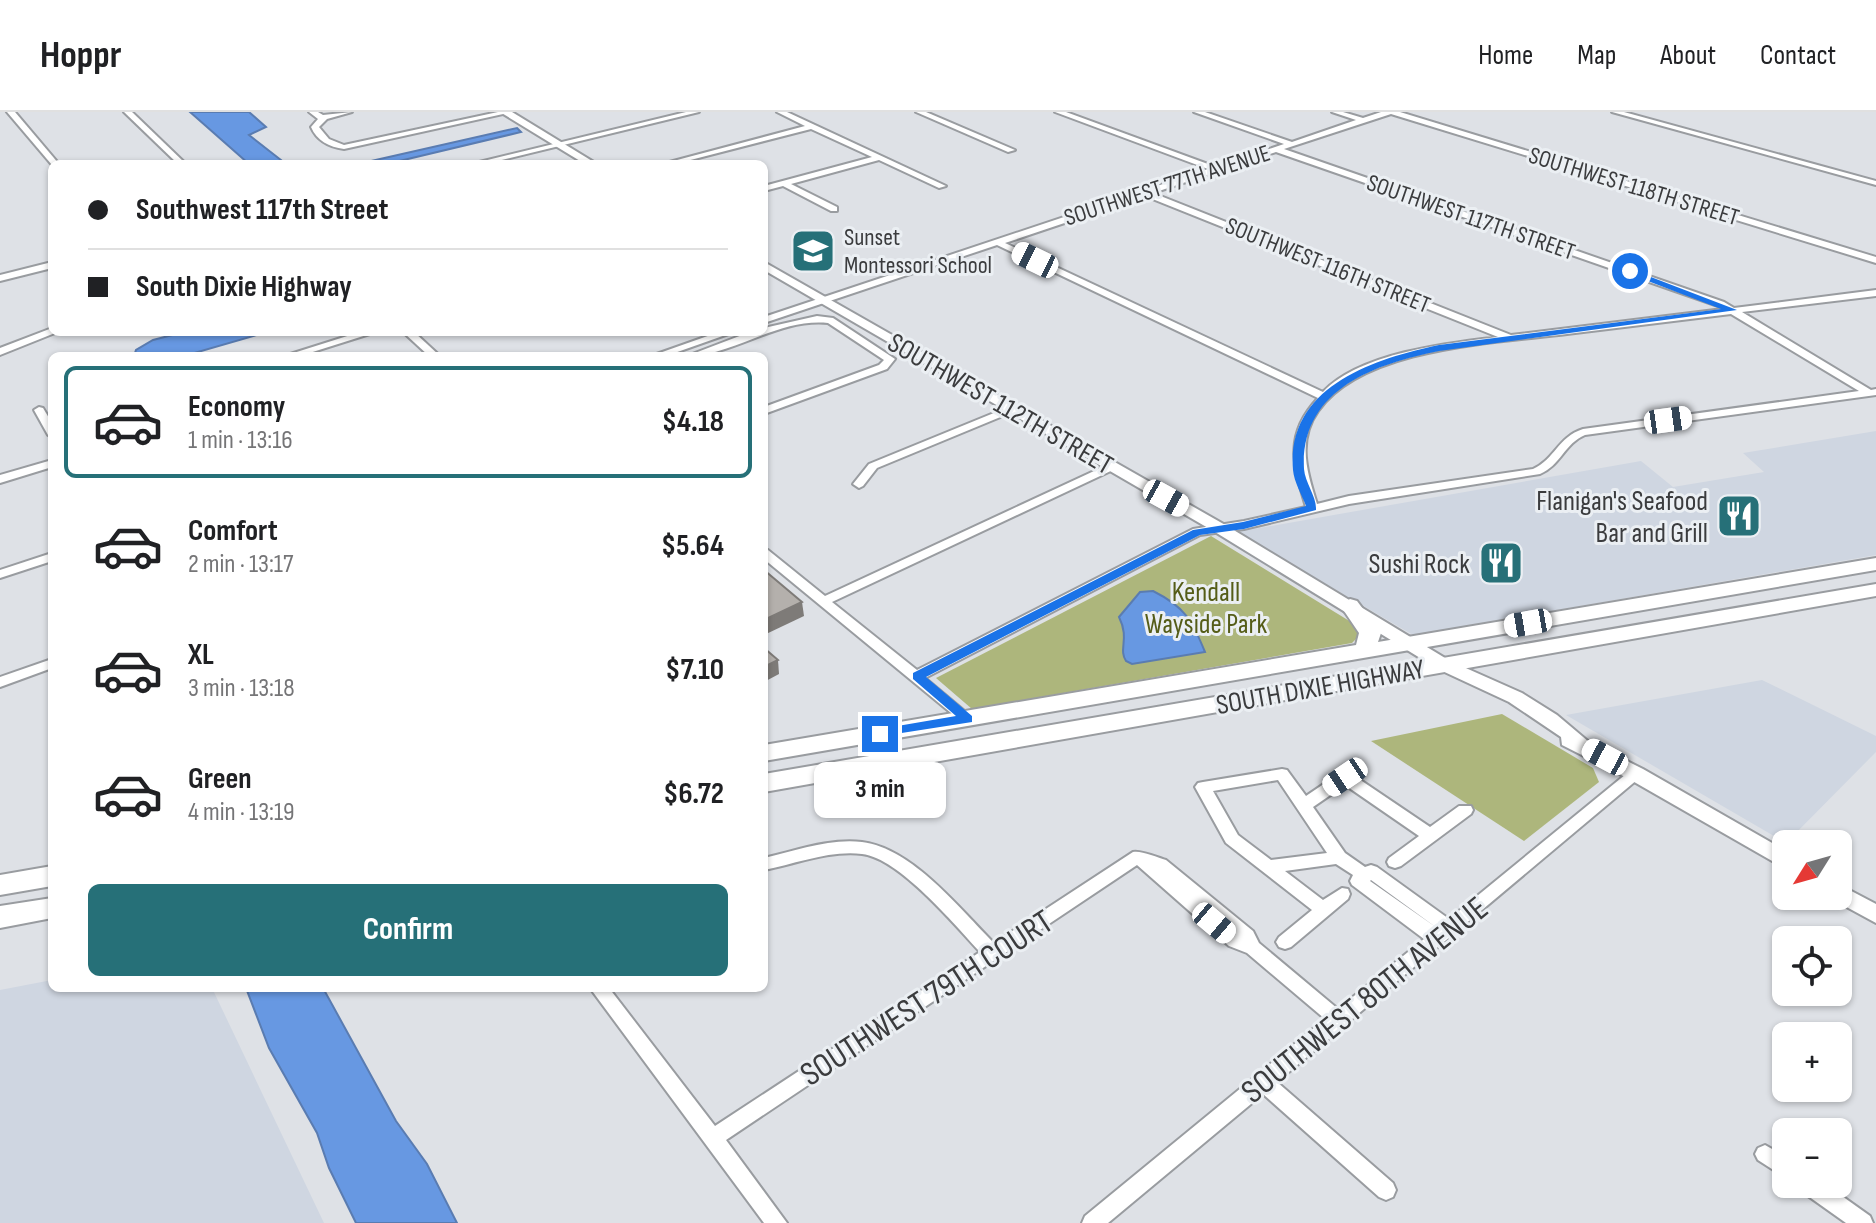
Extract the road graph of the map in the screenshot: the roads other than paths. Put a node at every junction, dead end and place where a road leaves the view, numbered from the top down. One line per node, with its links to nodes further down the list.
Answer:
1 (11, 112): 22 (street)
2 (128, 112): 23 (street)
3 (313, 112): 14 (street)
4 (348, 112): 14 (street)
5 (506, 112): 14 (street); 17 (main road)
6 (695, 112): 17 (street)
7 (781, 112): 16 (street)
8 (920, 112): 20 (street)
9 (1059, 112): 27 (street)
10 (1198, 112): 18 (street)
11 (1336, 112): 15 (street)
12 (1390, 112): 15 (street, SOUTHWEST 77TH AVENUE); 35 (street, SOUTHWEST 118TH STREET)
13 (1616, 112): 28 (street)
14 (321, 118)
15 (1362, 120): 18 (street, SOUTHWEST 77TH AVENUE)
16 (812, 126): 21 (street); 26 (street)
17 (558, 144): 24 (street); 25 (main road)
18 (1291, 144): 19 (street, SOUTHWEST 77TH AVENUE)
19 (1276, 149): 27 (street, SOUTHWEST 77TH AVENUE); 41 (street, SOUTHWEST 117TH STREET)
20 (1011, 150)
21 (880, 157): 29 (street); 30 (street)
22 (52, 160)
23 (178, 160)
24 (492, 160)
25 (585, 160)
26 (681, 160)
27 (1215, 169): 32 (street, SOUTHWEST 77TH AVENUE)
28 (1876, 183)
29 (784, 184): 31 (street); 33 (street)
30 (942, 186)
31 (768, 188)
32 (1146, 193): 34 (street, SOUTHWEST 77TH AVENUE); 49 (street, SOUTHWEST 116TH STREET)
33 (834, 209)
34 (997, 242): 40 (street, SOUTHWEST 77TH AVENUE); 56 (street)
35 (1876, 260)
36 (48, 266): 38 (street)
37 (768, 267): 40 (main road, SOUTHWEST 112TH STREET)
38 (0, 278)
39 (1876, 293): 41 (street)
40 (824, 300): 42 (street, SOUTHWEST 77TH AVENUE); 57 (main road, SOUTHWEST 112TH STREET)
41 (1733, 310): 49 (street); 55 (street, SOUTHWEST 117TH STREET)
42 (768, 319)
43 (768, 330): 59 (street)
44 (48, 333): 50 (street)
45 (357, 336): 51 (street)
46 (412, 336): 52 (street)
47 (717, 336): 53 (street)
48 (751, 336): 54 (street)
49 (1510, 338): 56 (street)
50 (0, 352)
51 (303, 352)
52 (430, 352)
53 (668, 352)
54 (704, 352)
55 (1873, 394): 65 (street)
56 (1324, 397): 65 (street)
57 (1011, 409): 62 (main road, SOUTHWEST 112TH STREET); 64 (street)
58 (39, 410): 60 (street)
59 (768, 410)
60 (48, 426)
61 (48, 464): 63 (street)
62 (1111, 467): 66 (main road, SOUTHWEST 112TH STREET); 72 (street)
63 (0, 479)
64 (859, 484)
65 (1312, 507): 66 (street)
66 (1221, 529): 73 (main road, SOUTHWEST 112TH STREET); 78 (street)
67 (768, 556): 72 (street)
68 (48, 558): 70 (street)
69 (1876, 564): 74 (highway, SOUTH DIXIE HIGHWAY)
70 (0, 574)
71 (1876, 590): 77 (highway, SOUTH DIXIE HIGHWAY)
72 (824, 601): 78 (street)
73 (1350, 605): 74 (main road, SOUTHWEST 112TH STREET); 75 (highway)
74 (1412, 643): 75 (highway, SOUTH DIXIE HIGHWAY); 77 (main road, SOUTHWEST 112TH STREET)
75 (1365, 651): 80 (highway, SOUTH DIXIE HIGHWAY)
76 (48, 664): 79 (street)
77 (1444, 665): 81 (highway, SOUTH DIXIE HIGHWAY); 83 (main road, SOUTHWEST 112TH STREET)
78 (917, 676): 80 (street)
79 (0, 682)
80 (967, 719): 81 (highway); 82 (highway, SOUTH DIXIE HIGHWAY)
81 (995, 743): 84 (highway, SOUTH DIXIE HIGHWAY)
82 (768, 752)
83 (1636, 774): 88 (main road, SOUTHWEST 112TH STREET); 101 (street, SOUTHWEST 80TH AVENUE)
84 (768, 782)
85 (1304, 805): 87 (street); 89 (street); 92 (street)
86 (1465, 810): 87 (street)
87 (1430, 835): 90 (street)
88 (1772, 853)
89 (1339, 857): 92 (street); 101 (street)
90 (1395, 862)
91 (768, 863): 103 (street)
92 (1268, 867): 98 (street)
93 (48, 877): 94 (highway)
94 (0, 885)
95 (1342, 894): 98 (street)
96 (1852, 900): 99 (main road)
97 (48, 909): 100 (highway)
98 (1323, 909): 102 (street)
99 (1876, 914)
100 (0, 917)
101 (1443, 934): 105 (street, SOUTHWEST 80TH AVENUE)
102 (1285, 942)
103 (992, 953): 105 (street, SOUTHWEST 79TH COURT); 107 (street, SOUTHWEST 79TH COURT)
104 (602, 992): 107 (street)
105 (1339, 1020): 106 (street, SOUTHWEST 80TH AVENUE)
106 (1263, 1082): 110 (street); 113 (street, SOUTHWEST 80TH AVENUE)
107 (713, 1138): 112 (street)
108 (1765, 1154): 109 (street)
109 (1772, 1159)
110 (1386, 1190)
111 (1828, 1198): 114 (street)
112 (777, 1223)
113 (1092, 1223)
114 (1863, 1223)

